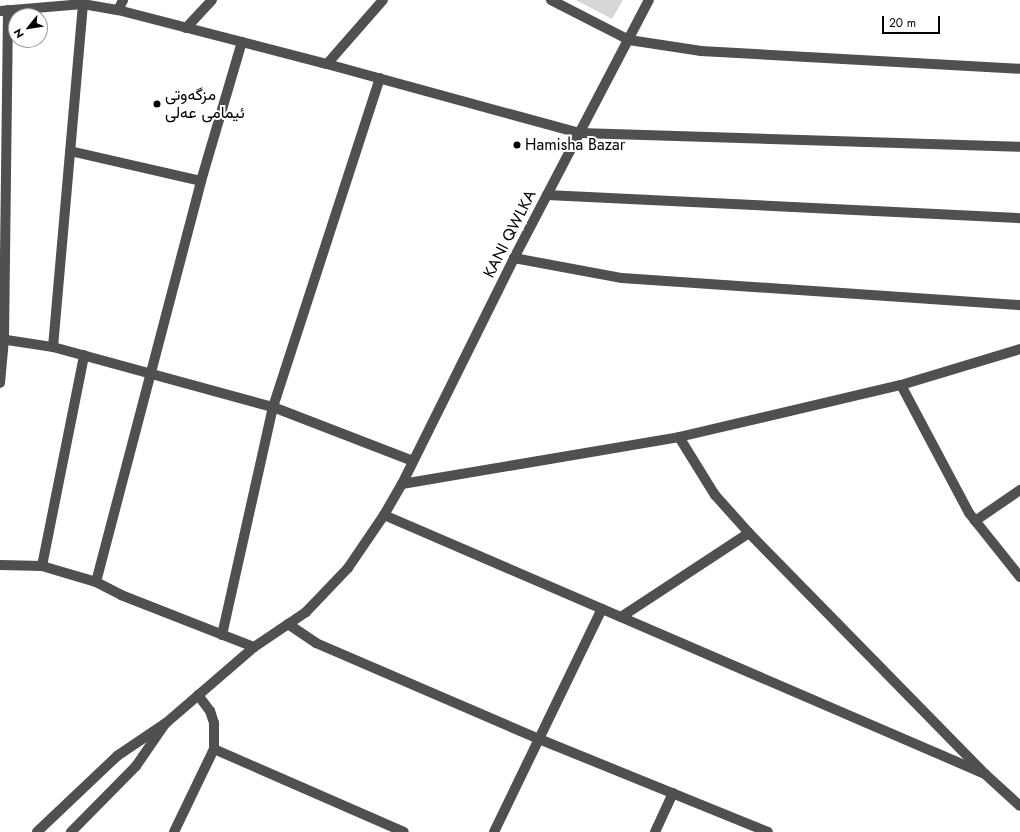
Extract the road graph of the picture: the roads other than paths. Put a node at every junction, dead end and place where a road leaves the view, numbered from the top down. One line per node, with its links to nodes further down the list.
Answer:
1 (123, 0): 8 (street)
2 (212, 0): 9 (street)
3 (383, 0): 12 (street)
4 (551, 0): 10 (street)
5 (650, 0): 10 (street, KANI QWLKA)
6 (83, 4): 7 (street); 8 (street); 17 (street)
7 (4, 10): 23 (street)
8 (118, 10): 9 (street)
9 (186, 28): 11 (street)
10 (629, 40): 13 (street); 15 (street, KANI QWLKA)
11 (242, 42): 12 (street); 18 (street)
12 (327, 64): 14 (street)
13 (1020, 70)
14 (380, 78): 15 (street); 30 (street)
15 (580, 133): 16 (street); 19 (street, KANI QWLKA)
16 (1020, 147)
17 (70, 151): 18 (street); 24 (street)
18 (201, 181): 27 (street)
19 (547, 195): 20 (street); 21 (street, KANI QWLKA)
20 (1020, 218)
21 (514, 258): 22 (street); 32 (street, KANI QWLKA)
22 (1020, 305)
23 (2, 339): 24 (street); 28 (street)
24 (53, 347): 26 (street)
25 (1020, 349): 29 (street)
26 (84, 355): 27 (street); 39 (street)
27 (150, 372): 30 (street); 41 (street)
28 (0, 383)
29 (902, 385): 31 (street); 36 (street)
30 (273, 407): 32 (street); 45 (street)
31 (679, 437): 33 (street); 37 (street)
32 (413, 461): 33 (street, KANI QWLKA)
33 (402, 484): 35 (street, KANI QWLKA)
34 (1020, 490): 36 (street)
35 (384, 515): 42 (street); 44 (street, KANI QWLKA)
36 (975, 521): 40 (street)
37 (749, 533): 43 (street); 51 (street)
38 (0, 565): 39 (street)
39 (42, 566): 41 (street)
40 (1020, 577)
41 (96, 582): 45 (street)
42 (602, 609): 43 (street); 49 (street)
43 (621, 617): 51 (street)
44 (288, 624): 46 (street, KANI QWLKA); 49 (street)
45 (222, 634): 46 (street)
46 (254, 647): 47 (street, KANI QWLKA)
47 (198, 695): 48 (street, KANI QWLKA); 50 (street)
48 (166, 723): 54 (street); 55 (street)
49 (539, 739): 52 (street); 58 (street)
50 (214, 749): 56 (street); 57 (street)
51 (985, 774): 53 (street)
52 (673, 793): 59 (street); 60 (street)
53 (1020, 806)
54 (37, 832)
55 (71, 832)
56 (174, 832)
57 (404, 832)
58 (494, 832)
59 (655, 832)
60 (768, 832)

